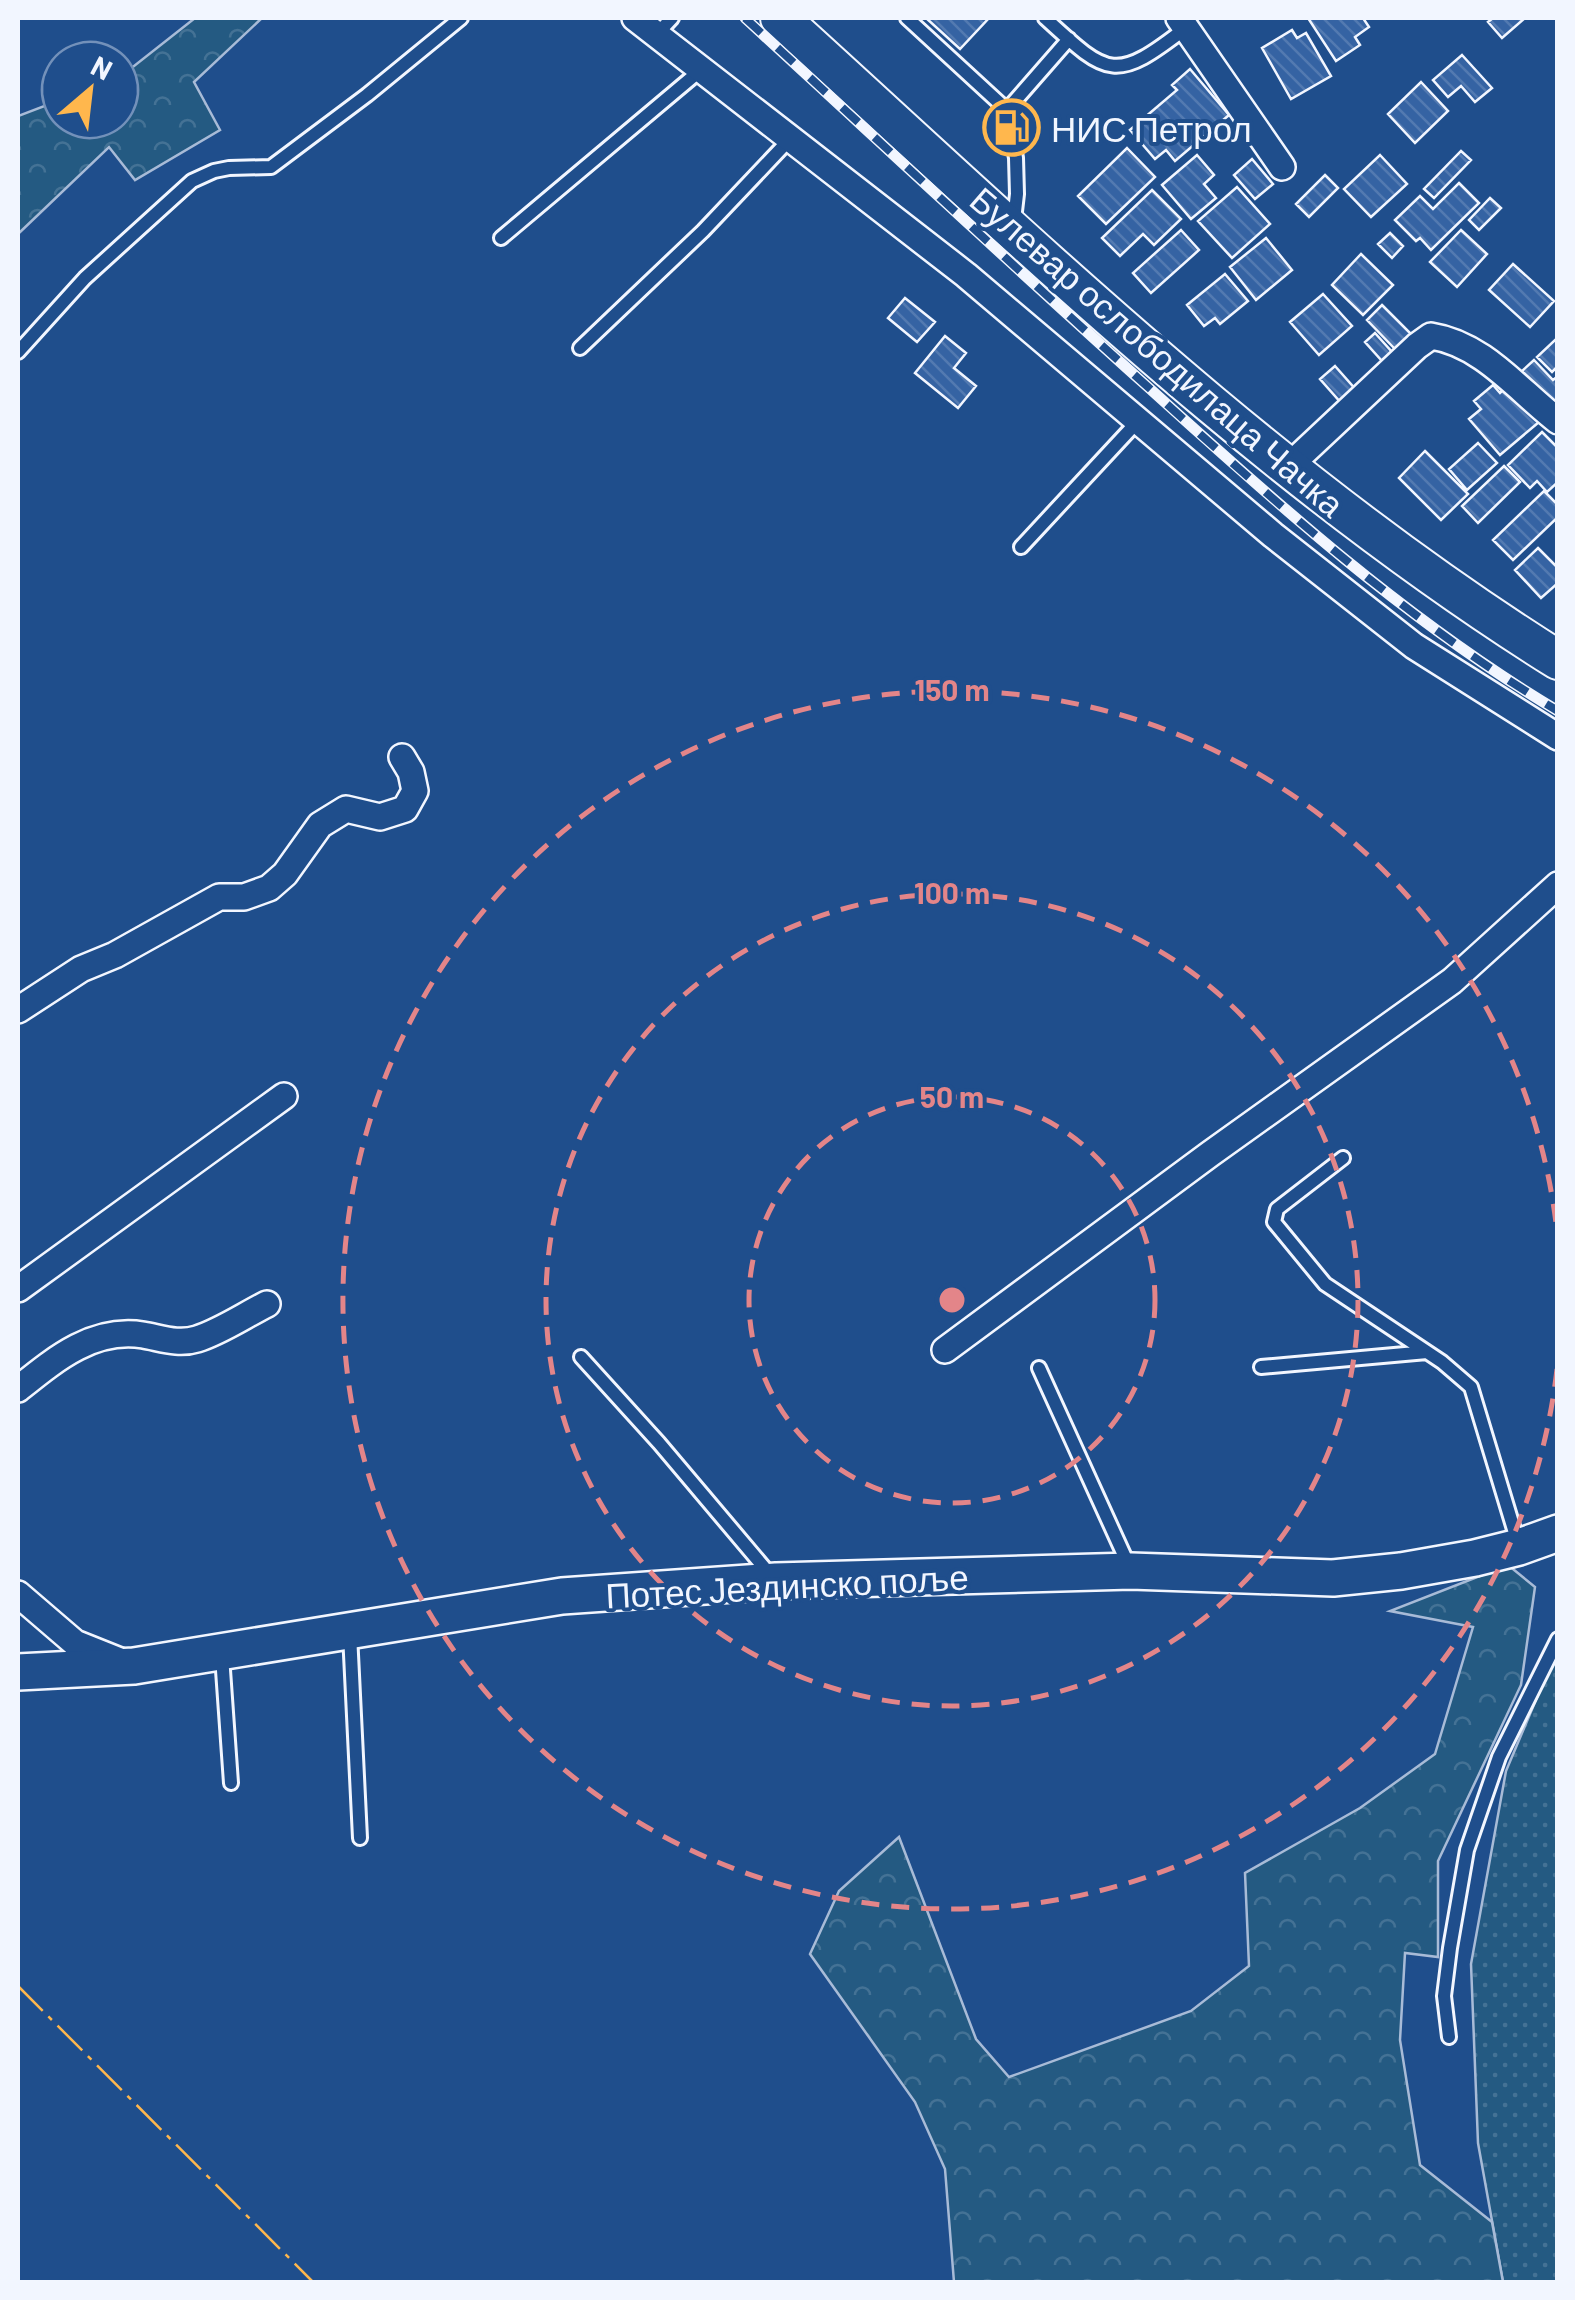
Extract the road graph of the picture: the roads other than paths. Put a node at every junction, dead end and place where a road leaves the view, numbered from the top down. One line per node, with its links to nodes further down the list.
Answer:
1 (461, 18): 16 (lane)
2 (635, 18): 7 (street)
3 (780, 18): 13 (main road, Булевар ослободилаца Чачка)
4 (907, 18): 10 (lane)
5 (1045, 18): 8 (lane)
6 (1189, 21): 8 (lane); 12 (street)
7 (665, 26): 9 (street)
8 (1068, 40): 10 (lane)
9 (702, 68): 11 (street); 14 (lane)
10 (1007, 110): 13 (lane)
11 (792, 138): 15 (lane); 17 (street)
12 (1282, 167)
13 (1013, 229): 19 (main road, Булевар ослободилаца Чачка)
14 (501, 238)
15 (580, 348)
16 (18, 352)
17 (1139, 420): 20 (lane); 22 (street)
18 (1558, 421): 19 (street)
19 (1288, 468): 21 (main road, Булевар ослободилаца Чачка)
20 (1022, 547)
21 (1558, 660)
22 (1558, 737)
23 (402, 756): 25 (street)
24 (1558, 885): 30 (street)
25 (18, 1010)
26 (284, 1096): 28 (street)
27 (1343, 1158): 31 (lane)
28 (18, 1289)
29 (267, 1304): 35 (street)
30 (945, 1350)
31 (1427, 1352): 33 (lane); 36 (lane)
32 (581, 1357): 38 (lane)
33 (1261, 1367)
34 (1039, 1368): 37 (lane)
35 (18, 1389)
36 (1542, 1541): 37 (main road, Потес Јездинско поље)
37 (1131, 1570): 38 (main road, Потес Јездинско поље)
38 (776, 1581): 40 (main road, Потес Јездинско поље)
39 (18, 1594): 43 (street)
40 (350, 1631): 42 (main road, Потес Јездинско поље); 46 (lane)
41 (1558, 1639): 47 (lane)
42 (222, 1653): 43 (main road, Потес Јездинско поље); 45 (lane)
43 (134, 1666): 44 (main road, Потес Јездинско поље)
44 (18, 1672)
45 (232, 1783)
46 (360, 1838)
47 (1450, 2037)

